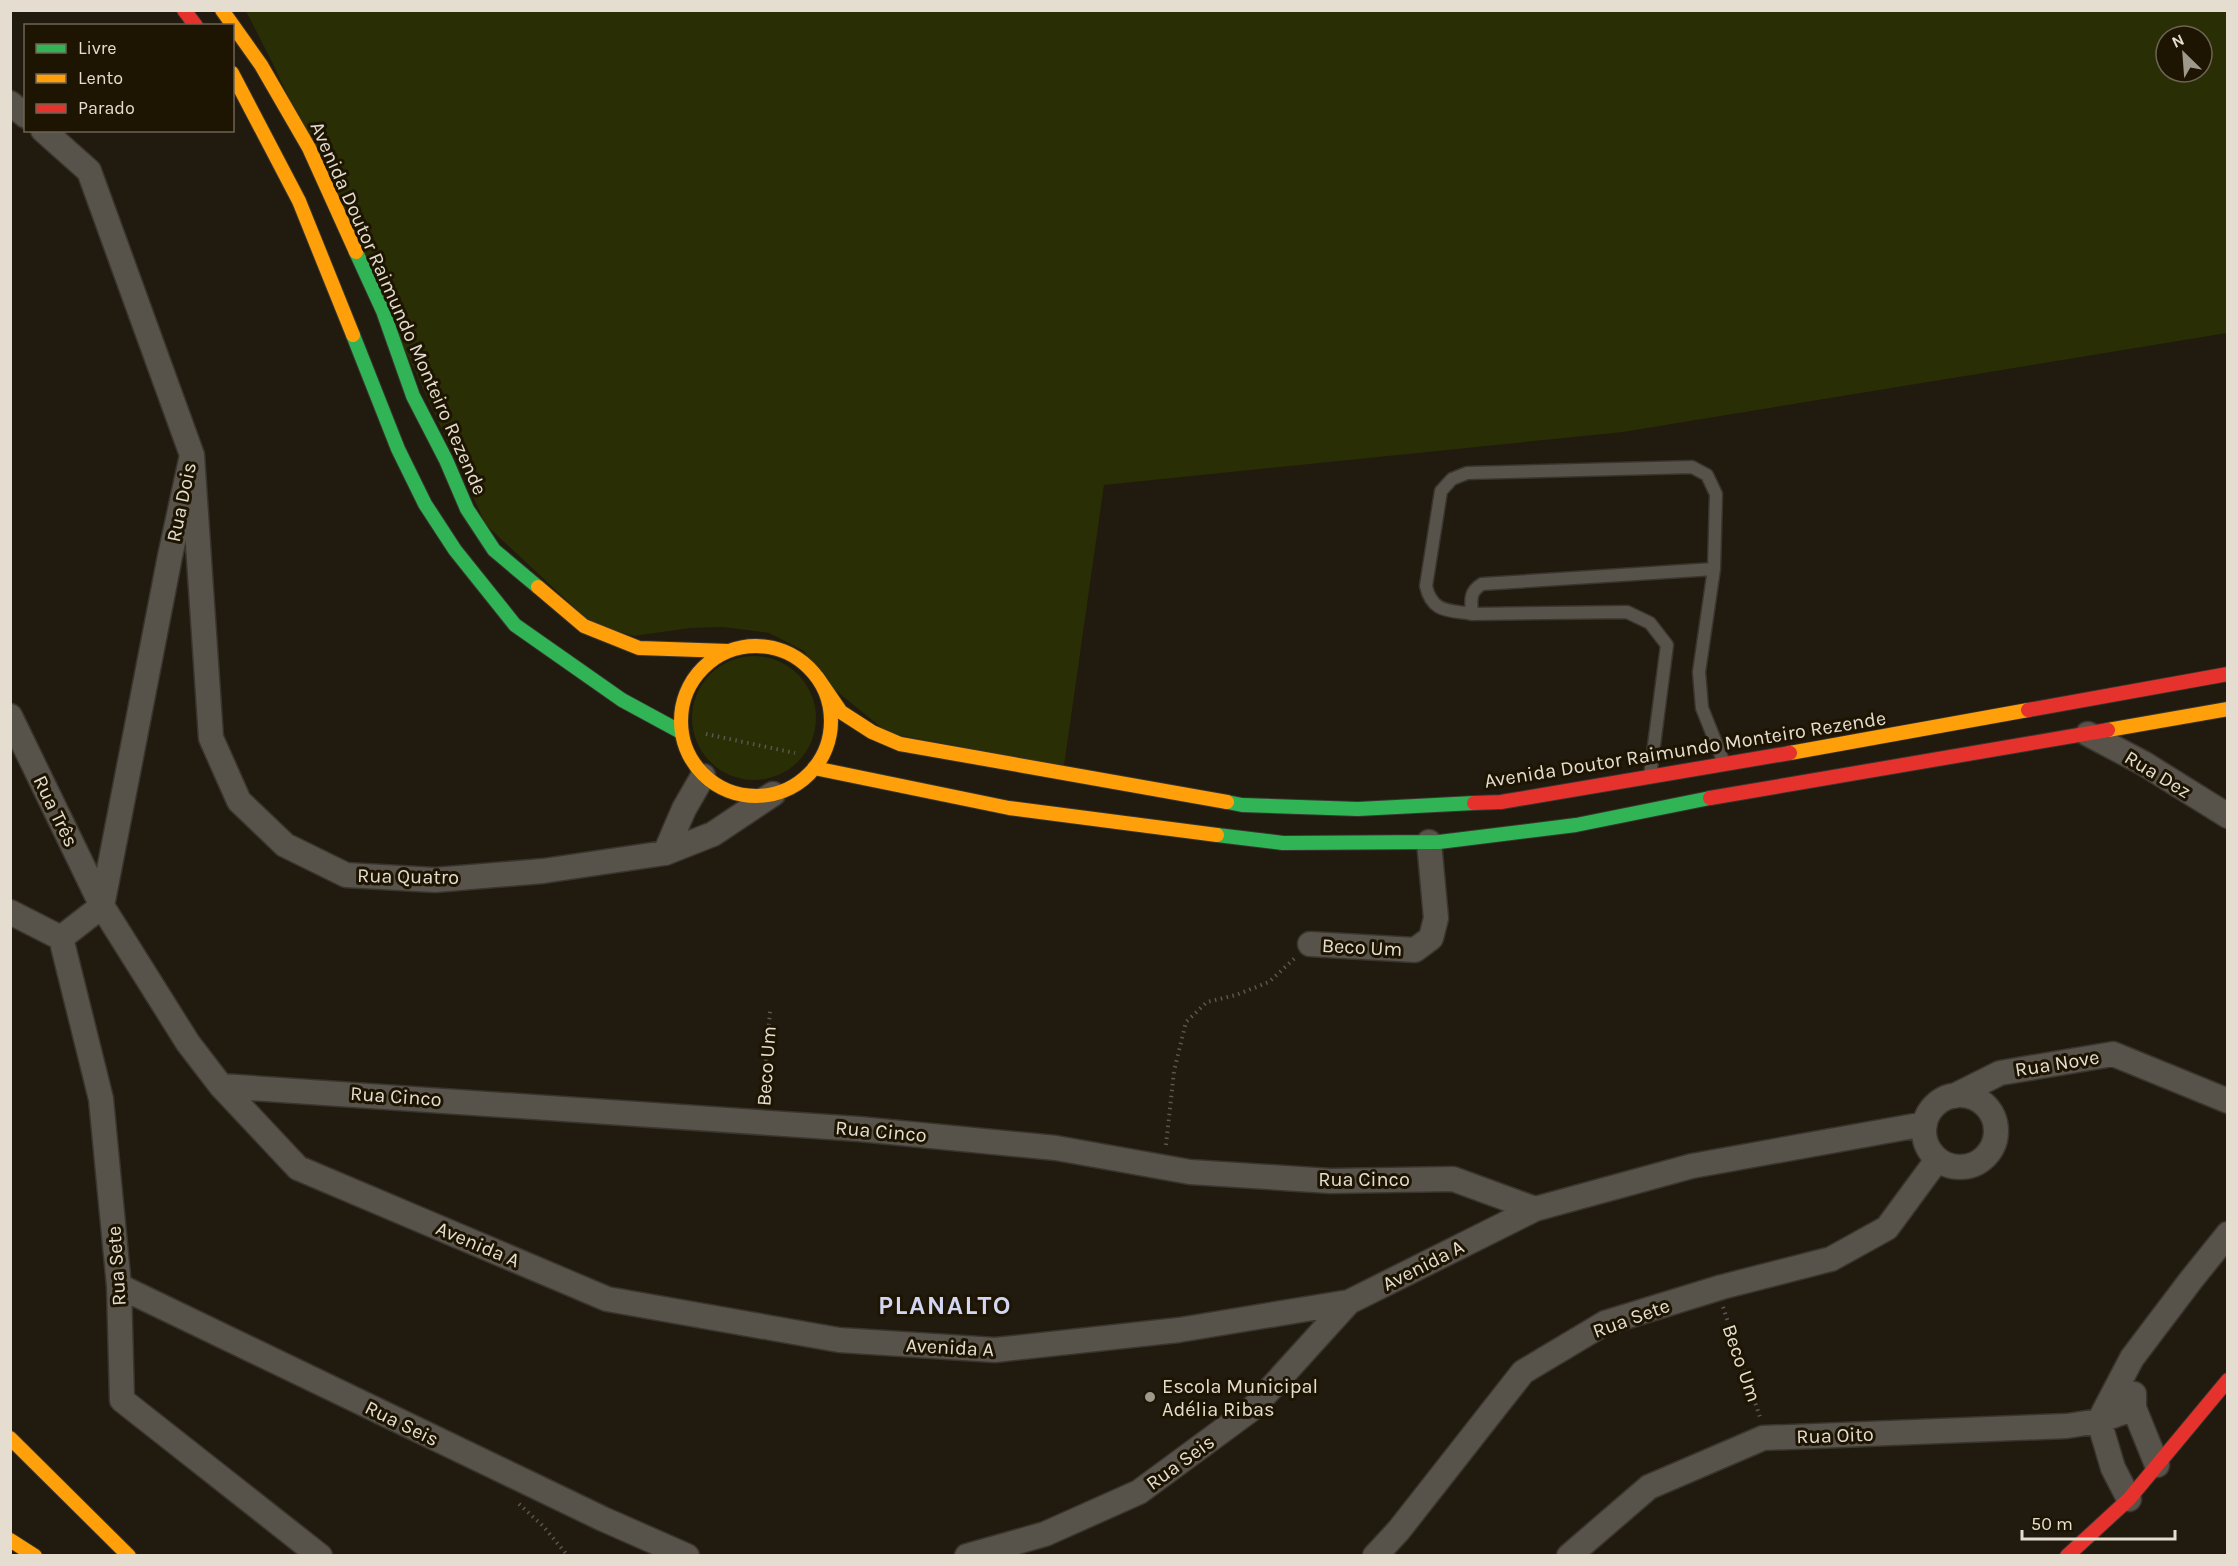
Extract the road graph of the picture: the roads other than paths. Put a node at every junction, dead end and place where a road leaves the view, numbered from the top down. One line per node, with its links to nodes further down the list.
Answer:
1 (184, 10): 3 (main road)
2 (222, 10): 4 (main road, Avenida Doutor Raimundo Monteiro Rezende)
3 (194, 24)
4 (232, 24)
5 (234, 27): 13 (main road, Avenida Doutor Raimundo Monteiro Rezende)
6 (234, 77): 18 (main road)
7 (10, 103): 8 (street)
8 (24, 114)
9 (45, 132): 10 (street, Rua Dois)
10 (192, 455): 27 (street, Rua Quatro); 28 (street, Rua Dois)
11 (1714, 569): 12 (lane); 12 (lane); 21 (lane)
12 (1472, 614): 23 (lane)
13 (728, 651): 15 (main road, Avenida Doutor Raimundo Monteiro Rezende); 18 (main road, Avenida Doutor Raimundo Monteiro Rezende)
14 (2228, 674): 21 (main road, Avenida Doutor Raimundo Monteiro Rezende)
15 (816, 676): 20 (main road, Avenida Doutor Raimundo Monteiro Rezende); 23 (main road, Avenida Doutor Raimundo Monteiro Rezende)
16 (2228, 709): 19 (main road)
17 (10, 716): 28 (street, Rua Três)
18 (681, 728): 22 (main road, Avenida Doutor Raimundo Monteiro Rezende)
19 (2088, 734): 25 (street, Rua Dez); 26 (main road)
20 (817, 763): 24 (main road, Avenida Doutor Raimundo Monteiro Rezende); 26 (main road)
21 (1725, 764): 23 (main road, Avenida Doutor Raimundo Monteiro Rezende)
22 (703, 776): 24 (main road, Avenida Doutor Raimundo Monteiro Rezende); 27 (street)
23 (1650, 777)
24 (773, 794): 27 (street, Rua Quatro)
25 (2228, 816)
26 (1429, 842): 31 (street, Beco Um)
27 (665, 853)
28 (102, 906): 30 (street); 32 (street, Avenida A)
29 (10, 912): 30 (street)
30 (61, 938): 39 (street, Rua Sete)
31 (1310, 944)
32 (221, 1086): 37 (street, Rua Cinco); 40 (street, Avenida A)
33 (1954, 1096): 34 (street, Rua Nove); 35 (street); 36 (street)
34 (2228, 1101)
35 (1925, 1124): 36 (street); 37 (street, Avenida A)
36 (1937, 1160): 54 (street, Rua Sete)
37 (1534, 1209): 40 (street, Avenida A)
38 (2228, 1234): 41 (street)
39 (119, 1286): 51 (street, Rua Sete); 52 (street, Rua Seis)
40 (1349, 1302): 53 (street, Rua Seis)
41 (2132, 1358): 43 (street); 44 (street)
42 (2228, 1380): 46 (main road)
43 (2134, 1408): 44 (street, Rua Oito); 46 (street)
44 (2099, 1421): 47 (street); 55 (street, Rua Oito)
45 (10, 1438): 50 (main road)
46 (2157, 1465): 47 (main road)
47 (2129, 1499): 56 (main road)
48 (10, 1540): 49 (main road)
49 (35, 1556)
50 (129, 1556)
51 (320, 1556)
52 (687, 1556)
53 (967, 1556)
54 (1375, 1556)
55 (1569, 1556)
56 (2067, 1556)

